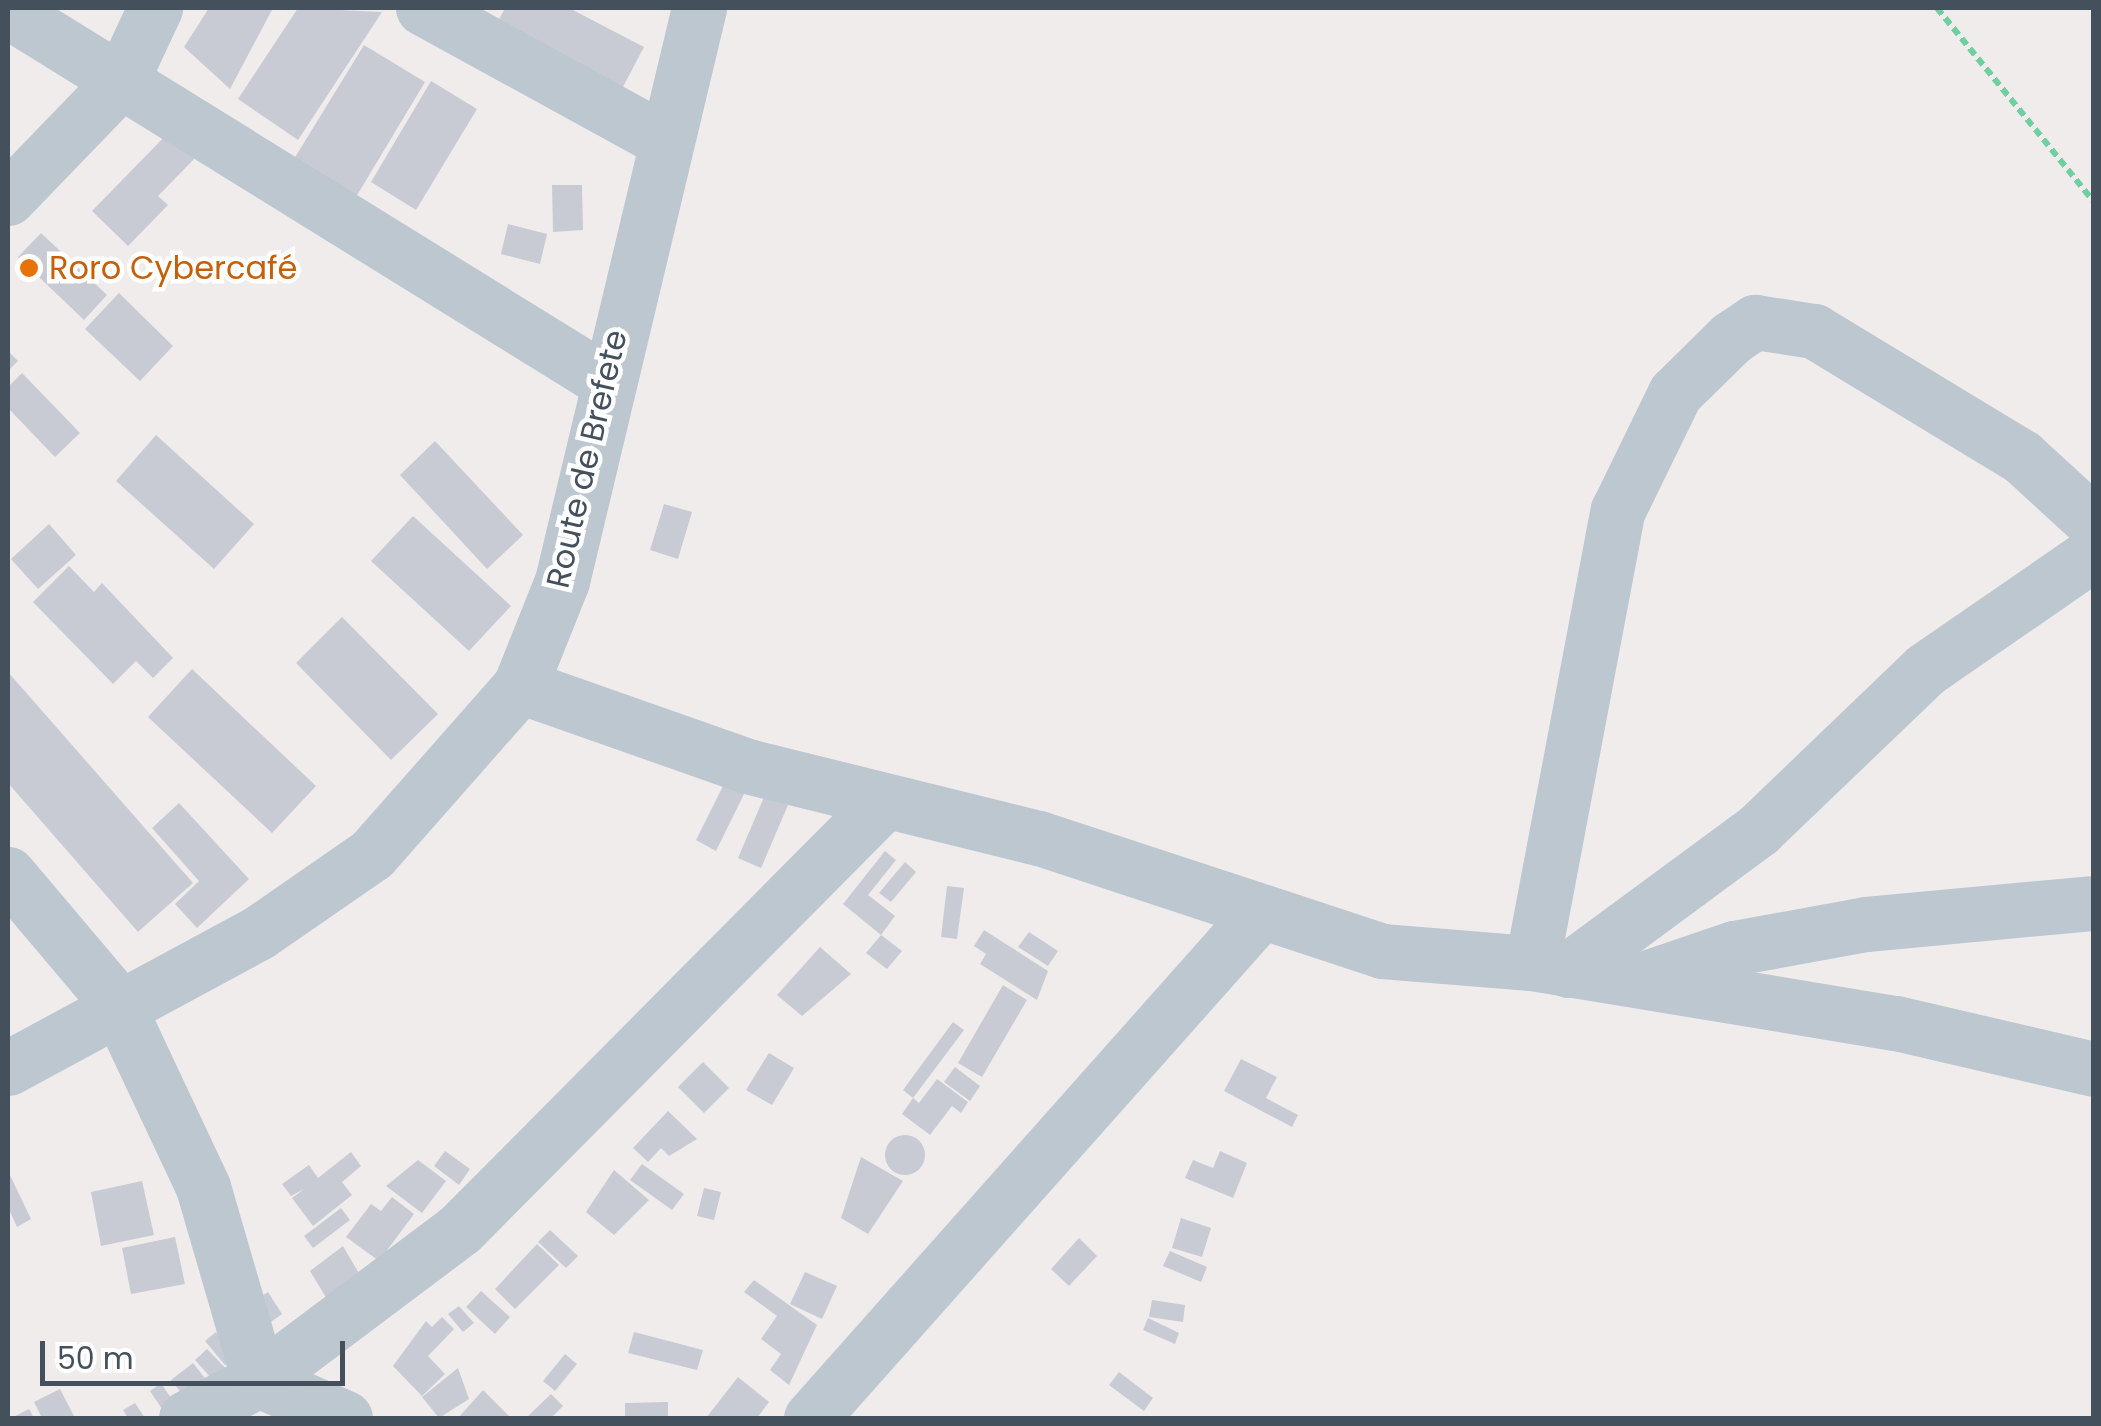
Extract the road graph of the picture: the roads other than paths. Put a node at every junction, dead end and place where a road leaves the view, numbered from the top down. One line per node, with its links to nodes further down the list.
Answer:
1 (155, 8): 5 (street)
2 (424, 8): 6 (street)
3 (699, 8): 6 (street, Route de Brefete)
4 (8, 11): 5 (street)
5 (121, 80): 7 (street); 8 (street)
6 (666, 141): 8 (street, Route de Brefete)
7 (8, 198)
8 (604, 380): 11 (street, Route de Brefete)
9 (2094, 523): 16 (street)
10 (2094, 553): 16 (street)
11 (520, 686): 12 (street); 18 (street, Route de Brefete)
12 (884, 802): 15 (street); 21 (street)
13 (8, 874): 18 (street)
14 (2094, 903): 17 (street)
15 (1258, 915): 16 (street); 24 (street)
16 (1550, 966): 17 (street)
17 (1638, 982): 20 (street)
18 (116, 1002): 19 (street, Route de Brefete); 21 (street)
19 (8, 1068)
20 (2094, 1069)
21 (259, 1380): 22 (street); 23 (street)
22 (186, 1418)
23 (345, 1418)
24 (810, 1418)

